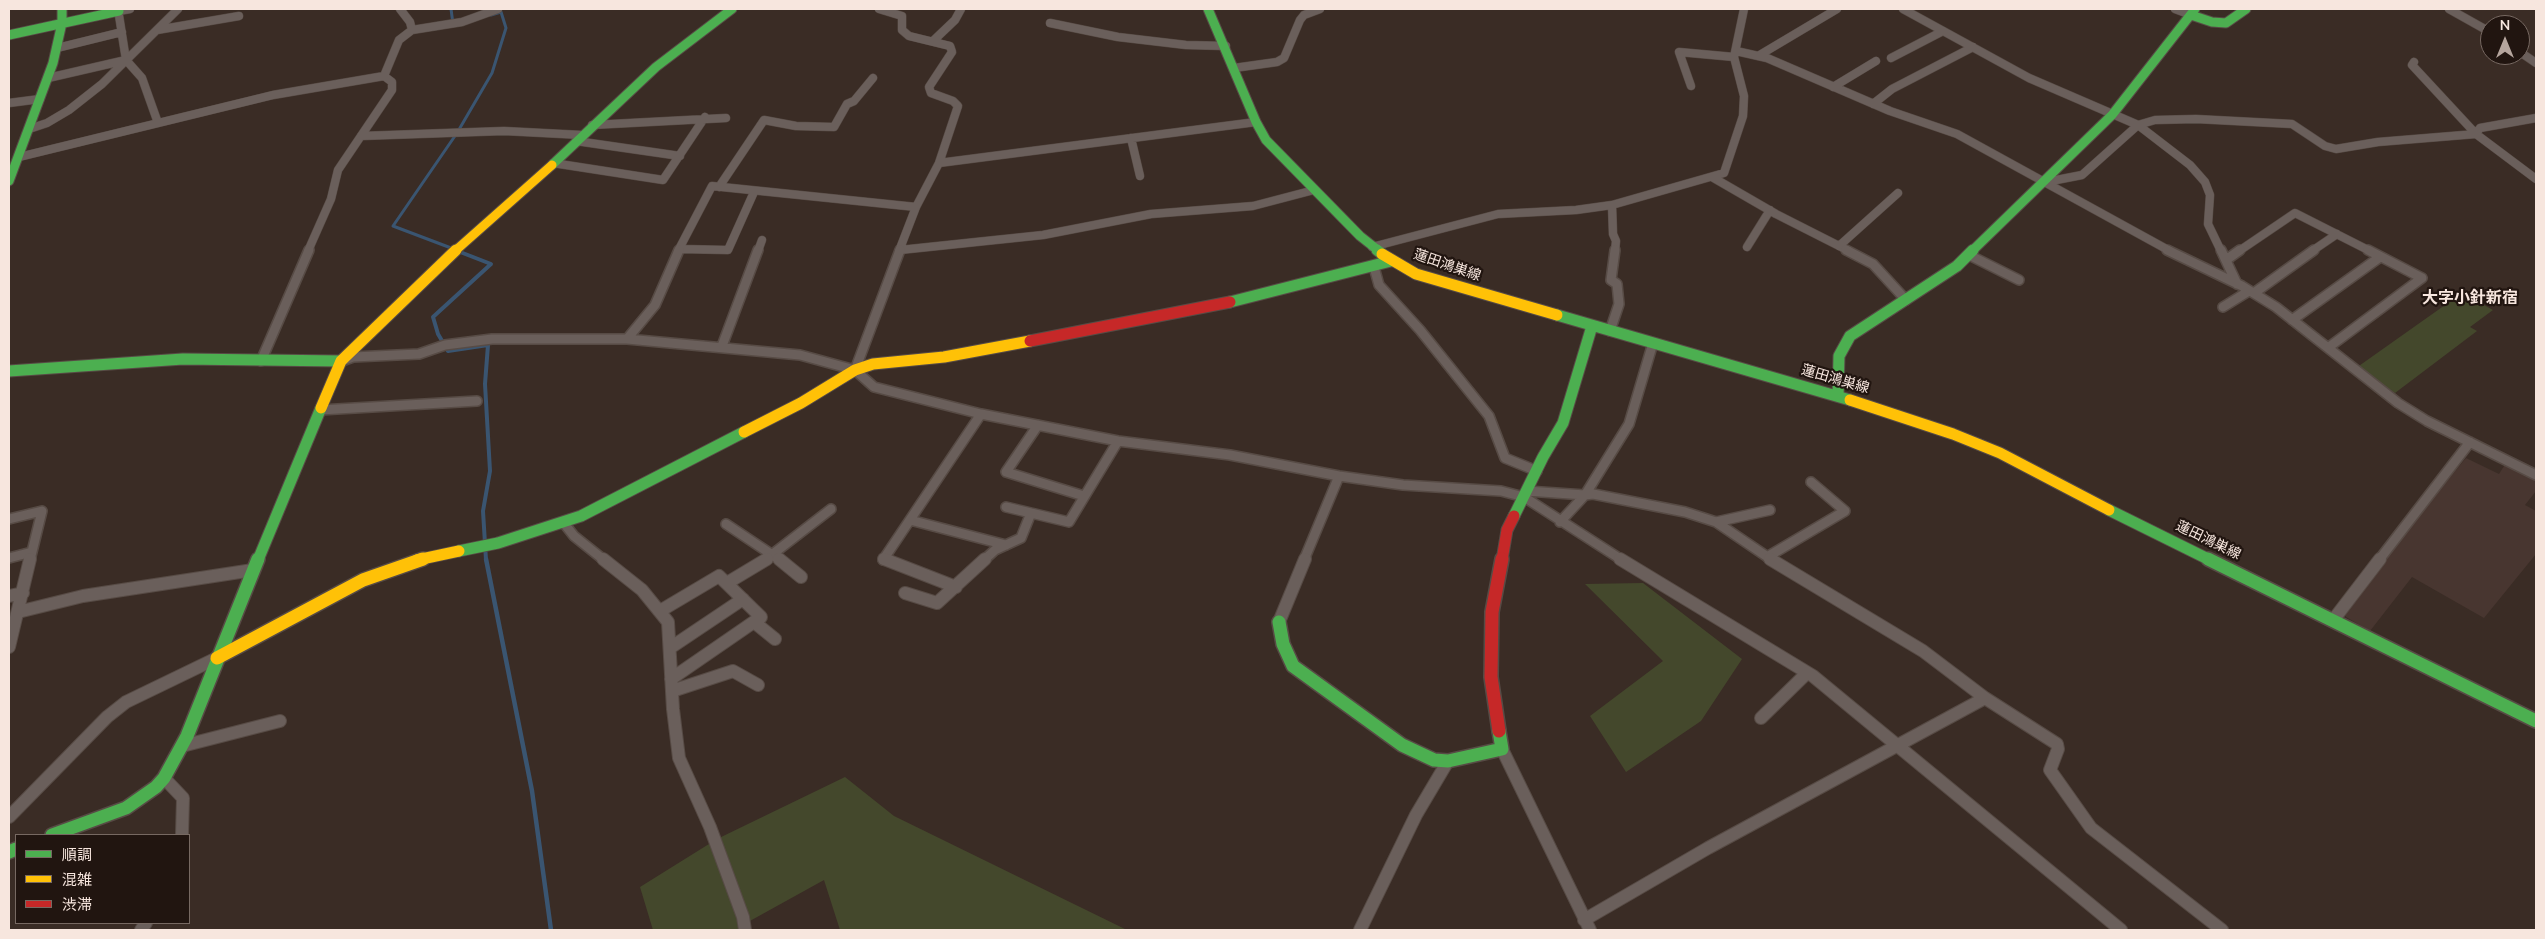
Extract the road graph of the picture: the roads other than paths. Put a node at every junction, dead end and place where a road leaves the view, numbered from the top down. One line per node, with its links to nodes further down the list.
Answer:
1 (62, 9): 19 (street)
2 (178, 9): 22 (street)
3 (400, 9): 23 (street)
4 (498, 9): 23 (street)
5 (732, 9): 52 (street)
6 (880, 9): 27 (street)
7 (962, 9): 27 (street)
8 (1208, 9): 28 (street, 蓮田鴻巣線)
9 (1320, 9): 37 (street)
10 (1744, 9): 31 (street)
11 (1837, 9): 32 (street)
12 (1902, 9): 24 (street)
13 (2175, 9): 17 (street)
14 (2246, 9): 17 (street)
15 (2449, 9): 21 (street)
16 (122, 10): 19 (street); 25 (street)
17 (2193, 12): 46 (street)
18 (239, 16): 22 (street)
19 (62, 23): 26 (street); 30 (street)
20 (1050, 23): 28 (street)
21 (2480, 26)
22 (157, 30): 34 (street)
23 (412, 30): 38 (street)
24 (1943, 31): 29 (street); 33 (street)
25 (122, 32): 30 (street); 34 (street)
26 (9, 35)
27 (933, 41): 61 (street)
28 (1226, 46): 37 (street, 蓮田鴻巣線)
29 (1973, 47): 45 (street); 46 (street)
30 (57, 48): 39 (street)
31 (1735, 54): 32 (street); 41 (street); 64 (street)
32 (1758, 56): 42 (street)
33 (1891, 58)
34 (126, 60): 39 (street); 51 (street); 54 (street)
35 (1876, 61): 42 (street)
36 (2414, 62): 55 (street)
37 (1234, 68): 50 (street, 蓮田鴻巣線)
38 (384, 76): 51 (street); 56 (street)
39 (48, 78): 43 (street)
40 (873, 78): 68 (street)
41 (1691, 86)
42 (1833, 87): 45 (street)
43 (40, 99): 44 (street); 54 (street)
44 (9, 103)
45 (1873, 104): 67 (street)
46 (2112, 115): 53 (street); 67 (street)
47 (705, 117): 48 (street); 52 (street); 59 (street)
48 (726, 118)
49 (2536, 118): 55 (street)
50 (1256, 122): 58 (street); 69 (street, 蓮田鴻巣線)
51 (158, 123): 60 (street)
52 (592, 125): 57 (street)
53 (2138, 125): 55 (street); 67 (street); 85 (street)
54 (29, 129): 60 (street)
55 (2476, 134): 65 (street)
56 (361, 136): 57 (street); 99 (street)
57 (579, 138): 59 (street); 62 (street)
58 (1131, 138): 61 (street); 63 (street)
59 (680, 156): 62 (street)
60 (19, 157): 66 (street)
61 (939, 163): 73 (street)
62 (553, 164): 100 (street)
63 (1140, 176)
64 (1712, 177): 72 (street); 74 (street)
65 (2536, 179)
66 (9, 181)
67 (2046, 182): 82 (street); 88 (street)
68 (719, 187): 70 (street); 80 (street)
69 (1314, 190): 78 (street, 蓮田鴻巣線); 81 (street)
70 (754, 192): 73 (street); 80 (street)
71 (1898, 192): 77 (street)
72 (1612, 205): 78 (street); 94 (street)
73 (916, 207): 81 (street)
74 (1770, 210): 77 (street); 79 (street)
75 (2337, 234): 83 (street); 85 (street); 89 (street)
76 (762, 240): 97 (street)
77 (1838, 246): 90 (street)
78 (1372, 247): 84 (street, 蓮田鴻巣線)
79 (1748, 247)
80 (680, 249): 95 (street)
81 (900, 250): 101 (street)
82 (1969, 255): 87 (street); 90 (street)
83 (2380, 257): 92 (street); 98 (street)
84 (1391, 260): 86 (street); 93 (street, 蓮田鴻巣線)
85 (2226, 260): 88 (street)
86 (1374, 268): 101 (street); 110 (street)
87 (2019, 280)
88 (2238, 284): 89 (street)
89 (2252, 292): 91 (street); 92 (street)
90 (1906, 300): 103 (street)
91 (2223, 307)
92 (2292, 320): 98 (street)
93 (1592, 326): 94 (street, 蓮田鴻巣線); 110 (street)
94 (1610, 331): 96 (street, 蓮田鴻巣線)
95 (627, 339): 97 (street); 100 (street)
96 (1653, 343): 103 (street, 蓮田鴻巣線); 116 (street)
97 (722, 346): 101 (street)
98 (2329, 347): 109 (street)
99 (261, 361): 100 (street); 102 (street)
100 (341, 361): 105 (street)
101 (855, 370): 106 (street); 123 (street)
102 (9, 371)
103 (1838, 396): 142 (street, 蓮田鴻巣線)
104 (476, 401): 105 (street)
105 (320, 410): 132 (street)
106 (981, 414): 107 (street); 122 (street)
107 (1038, 425): 108 (street); 115 (street)
108 (1118, 441): 112 (street); 115 (street)
109 (2470, 442): 111 (street); 142 (street)
110 (1536, 471): 114 (street)
111 (2536, 475)
112 (1340, 476): 114 (street); 144 (street)
113 (1811, 482): 131 (street)
114 (1526, 494): 116 (street); 124 (street); 158 (street)
115 (1084, 496): 120 (street)
116 (1585, 496): 124 (street); 125 (street)
117 (1006, 506): 120 (street)
118 (831, 509): 129 (street)
119 (1770, 510): 125 (street)
120 (1031, 513): 127 (street)
121 (9, 519): 128 (street)
122 (910, 520): 127 (street); 135 (street)
123 (563, 522): 141 (street); 148 (street)
124 (1560, 522): 149 (street)
125 (1716, 522): 131 (street)
126 (726, 524): 129 (street)
127 (1006, 545): 135 (street)
128 (32, 552): 130 (street); 136 (street)
129 (774, 554): 133 (street); 134 (street)
130 (9, 558)
131 (1767, 558): 152 (street)
132 (253, 570): 140 (street); 148 (street)
133 (801, 577)
134 (727, 583): 139 (street); 141 (street)
135 (956, 586): 137 (street)
136 (23, 593): 138 (street); 140 (street)
137 (905, 593)
138 (9, 596)
139 (743, 599): 143 (street); 147 (street)
140 (18, 612): 146 (street)
141 (660, 612): 147 (street)
142 (2334, 619): 155 (street, 蓮田鴻巣線)
143 (754, 622): 145 (street); 151 (street)
144 (1279, 622): 159 (street)
145 (775, 639)
146 (10, 641)
147 (670, 648): 151 (street)
148 (217, 658): 157 (street); 161 (street)
149 (1806, 673): 153 (street); 156 (street)
150 (758, 684): 151 (street)
151 (672, 685): 165 (street)
152 (1985, 698): 156 (street); 168 (street)
153 (1761, 718)
154 (280, 721): 157 (street)
155 (2536, 721)
156 (1899, 745): 164 (street); 167 (street)
157 (182, 746): 160 (street)
158 (1502, 749): 159 (street); 164 (street)
159 (1448, 761): 166 (street)
160 (164, 778): 162 (street); 163 (street)
161 (9, 817)
162 (55, 834)
163 (182, 834)
164 (1587, 925)
165 (745, 930)
166 (1360, 930)
167 (2121, 930)
168 (2222, 930)

